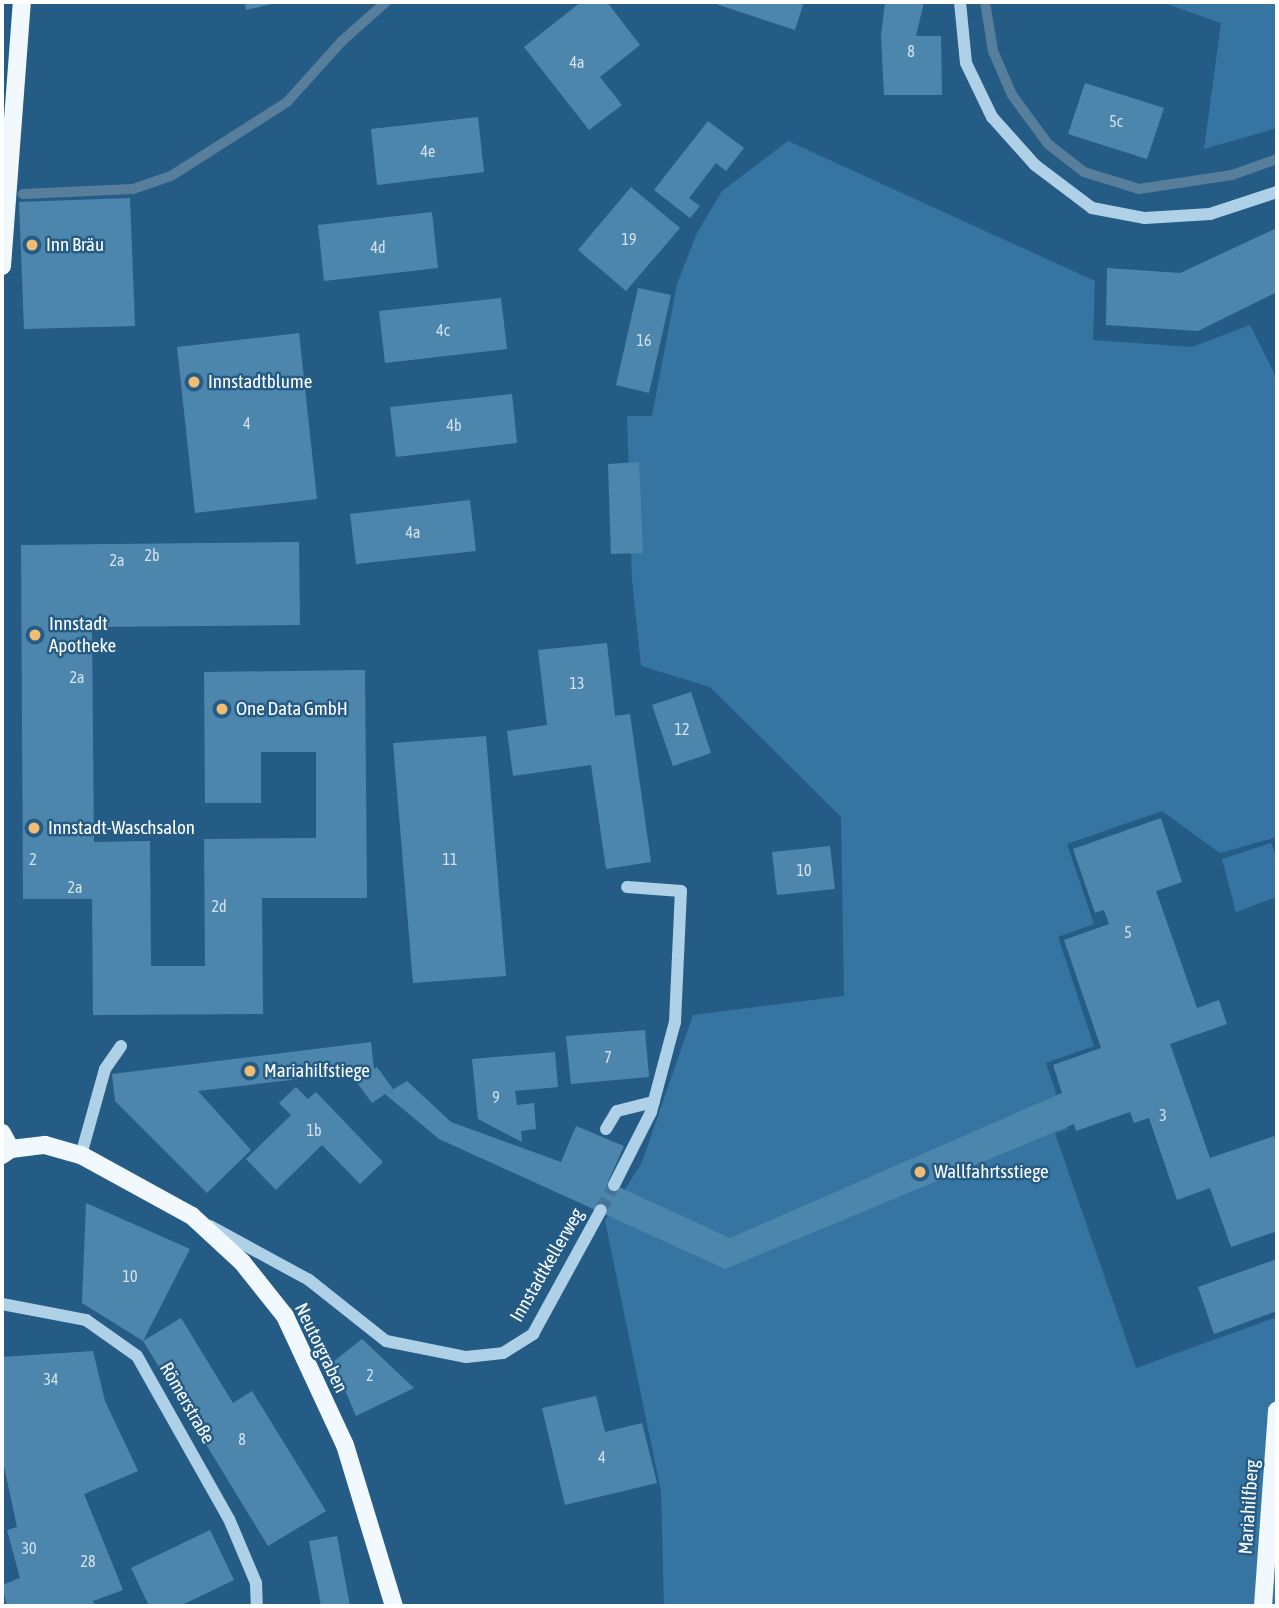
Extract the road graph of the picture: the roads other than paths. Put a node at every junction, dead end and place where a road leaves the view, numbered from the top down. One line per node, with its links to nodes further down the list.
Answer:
1 (22, 2): 4 (main road)
2 (960, 2): 3 (street)
3 (1277, 192)
4 (2, 267)
5 (626, 887): 7 (street)
6 (121, 1046): 11 (street)
7 (654, 1102): 8 (street); 12 (street)
8 (606, 1129)
9 (2, 1133): 10 (main road)
10 (7, 1152): 11 (main road, Neutorgraben)
11 (81, 1155): 14 (main road, Neutorgraben)
12 (614, 1185)
13 (601, 1210): 14 (street, Innstadtkellerweg)
14 (192, 1216): 18 (main road, Neutorgraben)
15 (2, 1304): 17 (street, Römerstraße)
16 (1277, 1410): 19 (main road, Mariahilfberg)
17 (257, 1606)
18 (394, 1606)
19 (1263, 1606)

